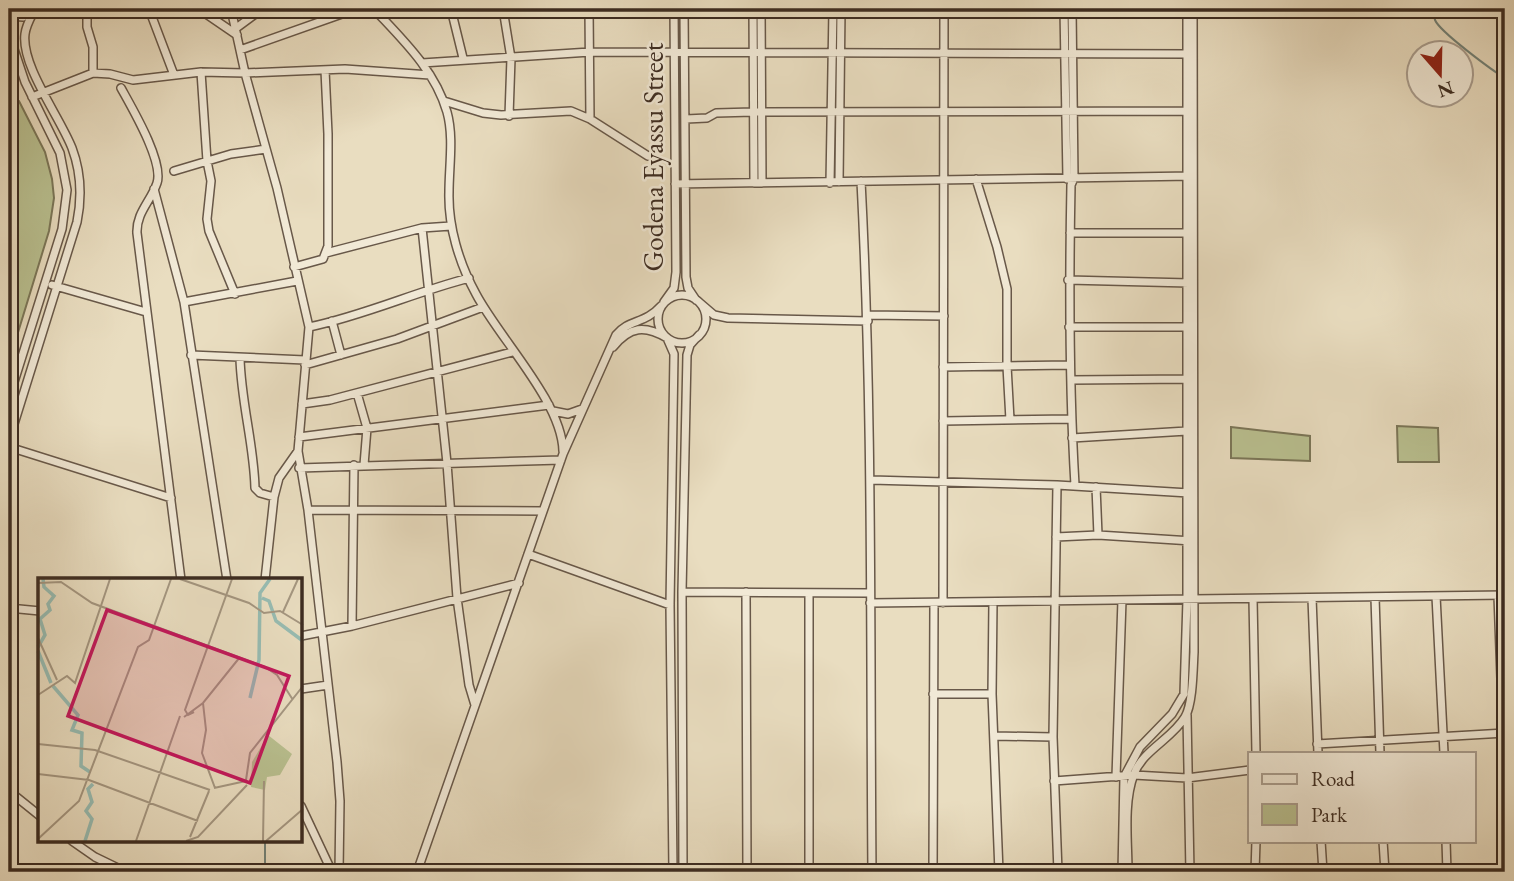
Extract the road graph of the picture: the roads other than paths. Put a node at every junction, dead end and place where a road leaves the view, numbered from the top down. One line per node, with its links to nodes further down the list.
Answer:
1 (35, 9): 23 (street); 46 (street)
2 (87, 9): 41 (street)
3 (149, 9): 43 (street)
4 (199, 9): 24 (street)
5 (231, 9): 24 (street)
6 (262, 9): 24 (street)
7 (356, 9): 26 (street)
8 (374, 9): 38 (street)
9 (451, 9): 36 (street)
10 (503, 9): 37 (street)
11 (589, 9): 27 (street)
12 (674, 9): 28 (street, Godena Eyassu Street)
13 (684, 9): 29 (street, Godena Eyassu Street)
14 (752, 9): 30 (street)
15 (761, 9): 30 (street)
16 (833, 9): 31 (street)
17 (841, 9): 31 (street)
18 (944, 9): 32 (street)
19 (1064, 9): 33 (street)
20 (1072, 9): 34 (street)
21 (1187, 9): 35 (street)
22 (1193, 9): 35 (street)
23 (9, 16)
24 (236, 32): 26 (street)
25 (9, 34): 47 (street)
26 (240, 50): 42 (street)
27 (590, 51): 28 (street); 37 (street); 57 (street)
28 (675, 54): 29 (street); 70 (street, Godena Eyassu Street)
29 (684, 54): 30 (street); 56 (street, Godena Eyassu Street)
30 (757, 54): 31 (street); 53 (street)
31 (836, 54): 32 (street); 54 (street)
32 (944, 54): 33 (street); 49 (street)
33 (1064, 54): 34 (street); 50 (street)
34 (1073, 54): 35 (street); 51 (street)
35 (1190, 54): 52 (street)
36 (463, 58): 37 (street); 38 (street)
37 (511, 58): 55 (street)
38 (422, 63): 44 (street)
39 (325, 70): 42 (street); 44 (street); 77 (street)
40 (201, 72): 42 (street); 43 (street); 60 (street)
41 (93, 73): 43 (street); 46 (street)
42 (245, 73): 58 (street)
43 (174, 75)
44 (430, 75): 48 (street)
45 (121, 88): 72 (street)
46 (43, 91): 47 (street); 84 (street)
47 (32, 97): 82 (street)
48 (444, 101): 55 (street); 73 (street)
49 (944, 111): 50 (street); 54 (street); 65 (street)
50 (1065, 111): 51 (street); 63 (street)
51 (1074, 111): 52 (street); 67 (street)
52 (1189, 111): 62 (street)
53 (758, 112): 54 (street); 56 (street); 69 (street)
54 (836, 112): 68 (street)
55 (509, 116): 57 (street)
56 (686, 119): 71 (street, Godena Eyassu Street)
57 (590, 120): 59 (street)
58 (266, 149): 60 (street); 78 (street)
59 (648, 156)
60 (207, 161): 61 (street); 86 (street)
61 (174, 171)
62 (1190, 176): 67 (street); 76 (street); 83 (street)
63 (1066, 178): 64 (street); 67 (street)
64 (976, 179): 65 (street); 109 (street)
65 (944, 180): 66 (street); 92 (street)
66 (861, 181): 68 (street); 94 (street)
67 (1073, 181): 75 (street)
68 (834, 182): 69 (street)
69 (758, 183): 71 (street)
70 (675, 184): 71 (street); 89 (street, Godena Eyassu Street)
71 (686, 184): 87 (street, Godena Eyassu Street)
72 (154, 189): 88 (street); 91 (street)
73 (451, 226): 74 (street); 79 (street)
74 (422, 228): 77 (street); 85 (street)
75 (1070, 233): 76 (street); 80 (street)
76 (1186, 233): 83 (street)
77 (326, 253): 78 (street)
78 (294, 267): 81 (street)
79 (469, 278): 85 (street); 90 (street)
80 (1068, 280): 83 (street); 98 (street)
81 (297, 281): 86 (street); 97 (street)
82 (45, 283): 84 (street); 115 (street)
83 (1190, 283): 99 (street); 112 (street)
84 (56, 286): 91 (street); 119 (street)
85 (429, 288): 95 (street); 96 (street)
86 (235, 294): 88 (street)
87 (698, 301): 89 (street); 93 (street); 100 (street)
88 (184, 302): 103 (street)
89 (663, 304): 101 (street); 107 (street)
90 (483, 307): 96 (street); 102 (street)
91 (146, 312): 144 (street)
92 (944, 316): 94 (street); 110 (street)
93 (728, 318): 94 (street); 100 (street)
94 (868, 318): 136 (street)
95 (332, 321): 97 (street); 104 (street)
96 (433, 326): 104 (street); 111 (street)
97 (309, 327): 106 (street)
98 (1069, 327): 99 (street); 108 (street)
99 (1187, 327): 112 (street)
100 (701, 333): 101 (street); 138 (street)
101 (667, 338): 107 (street); 137 (street)
102 (512, 352): 111 (street); 117 (street)
103 (191, 355): 105 (street); 155 (street)
104 (341, 355): 106 (street)
105 (240, 358): 106 (street); 145 (street)
106 (305, 363): 116 (street)
107 (604, 363): 118 (street)
108 (1070, 365): 109 (street); 113 (street)
109 (1007, 366): 110 (street); 122 (street)
110 (943, 367): 123 (street)
111 (437, 372): 114 (street); 120 (street)
112 (1191, 379): 113 (street); 125 (street); 143 (street)
113 (1071, 380): 121 (street)
114 (357, 393): 116 (street); 124 (street)
115 (9, 398)
116 (302, 404): 126 (street)
117 (551, 408): 118 (street); 120 (street); 131 (street)
118 (582, 409): 131 (street)
119 (13, 410): 128 (street)
120 (441, 419): 124 (street); 132 (street)
121 (1070, 419): 122 (street); 127 (street)
122 (1010, 420): 123 (street)
123 (943, 421): 139 (street)
124 (368, 428): 126 (street); 134 (street)
125 (1187, 430): 127 (street); 143 (street)
126 (299, 437): 130 (street)
127 (1072, 438): 141 (street)
128 (9, 440)
129 (9, 447): 144 (street)
130 (298, 451): 135 (street); 145 (street)
131 (562, 457): 132 (street); 149 (street)
132 (447, 463): 134 (street); 148 (street)
133 (354, 465): 134 (street); 135 (street); 147 (street)
134 (364, 465)
135 (299, 468): 146 (street)
136 (871, 480): 139 (street); 161 (street)
137 (673, 483): 138 (street); 174 (street)
138 (685, 483): 158 (street)
139 (943, 483): 140 (street); 173 (street)
140 (1056, 485): 141 (street); 151 (street)
141 (1074, 485): 142 (street)
142 (1096, 487): 143 (street); 150 (street)
143 (1190, 493): 152 (street)
144 (171, 498): 154 (street)
145 (274, 498): 156 (street)
146 (308, 510): 147 (street); 178 (street)
147 (354, 511): 148 (street); 177 (street)
148 (451, 511): 149 (street); 164 (street)
149 (543, 511): 153 (street)
150 (1098, 535): 151 (street); 152 (street)
151 (1056, 537): 170 (street)
152 (1190, 541): 167 (street)
153 (528, 554): 157 (street); 174 (street)
154 (181, 578)
155 (228, 578)
156 (265, 578)
157 (519, 583): 164 (street); 185 (street)
158 (682, 592): 159 (street); 192 (street)
159 (746, 592): 160 (street); 219 (street)
160 (808, 593): 161 (street); 220 (street)
161 (870, 593): 172 (street)
162 (1501, 595): 163 (street); 187 (street)
163 (1436, 596): 165 (street); 190 (street)
164 (457, 597): 177 (street); 185 (street)
165 (1375, 597): 166 (street); 193 (street)
166 (1312, 598): 168 (street); 194 (street)
167 (1191, 599): 168 (street); 169 (street); 184 (street); 186 (street)
168 (1253, 599): 195 (street)
169 (1122, 600): 170 (street); 201 (street)
170 (1055, 601): 171 (street); 189 (street)
171 (993, 602): 173 (street); 183 (street)
172 (870, 603): 173 (street); 221 (street)
173 (938, 603): 182 (street)
174 (670, 605): 191 (street)
175 (9, 608): 176 (street)
176 (38, 611)
177 (352, 626): 178 (street)
178 (321, 632): 179 (street); 180 (street)
179 (303, 636)
180 (328, 685): 181 (street); 215 (street)
181 (303, 689)
182 (933, 694): 183 (street); 222 (street)
183 (992, 694): 188 (street)
184 (1184, 694): 186 (street); 201 (street)
185 (475, 705): 216 (street)
186 (1187, 714): 200 (street); 202 (street)
187 (1504, 733): 190 (street); 205 (street)
188 (994, 736): 189 (street); 223 (street)
189 (1053, 737): 203 (street)
190 (1444, 737): 193 (street); 198 (street)
191 (671, 739): 192 (street); 217 (street)
192 (682, 739): 218 (street)
193 (1380, 741): 194 (street); 197 (street)
194 (1317, 744): 196 (street)
195 (1255, 752)
196 (1318, 752)
197 (1380, 752)
198 (1444, 752)
199 (1248, 770): 202 (street)
200 (1133, 775): 201 (street); 202 (street); 226 (street)
201 (1120, 777): 203 (street); 225 (street)
202 (1187, 778): 227 (street)
203 (1054, 781): 224 (street)
204 (9, 790): 207 (street)
205 (1505, 790)
206 (303, 810): 214 (street)
207 (38, 814)
208 (74, 842): 213 (street)
209 (1256, 842): 228 (street)
210 (1321, 842): 229 (street)
211 (1383, 842): 230 (street)
212 (1446, 842): 231 (street)
213 (126, 872)
214 (332, 872)
215 (339, 872)
216 (417, 872)
217 (673, 872)
218 (683, 872)
219 (747, 872)
220 (809, 872)
221 (872, 872)
222 (933, 872)
223 (999, 872)
224 (1058, 872)
225 (1122, 872)
226 (1128, 872)
227 (1190, 872)
228 (1255, 872)
229 (1323, 872)
230 (1385, 872)
231 (1447, 872)

